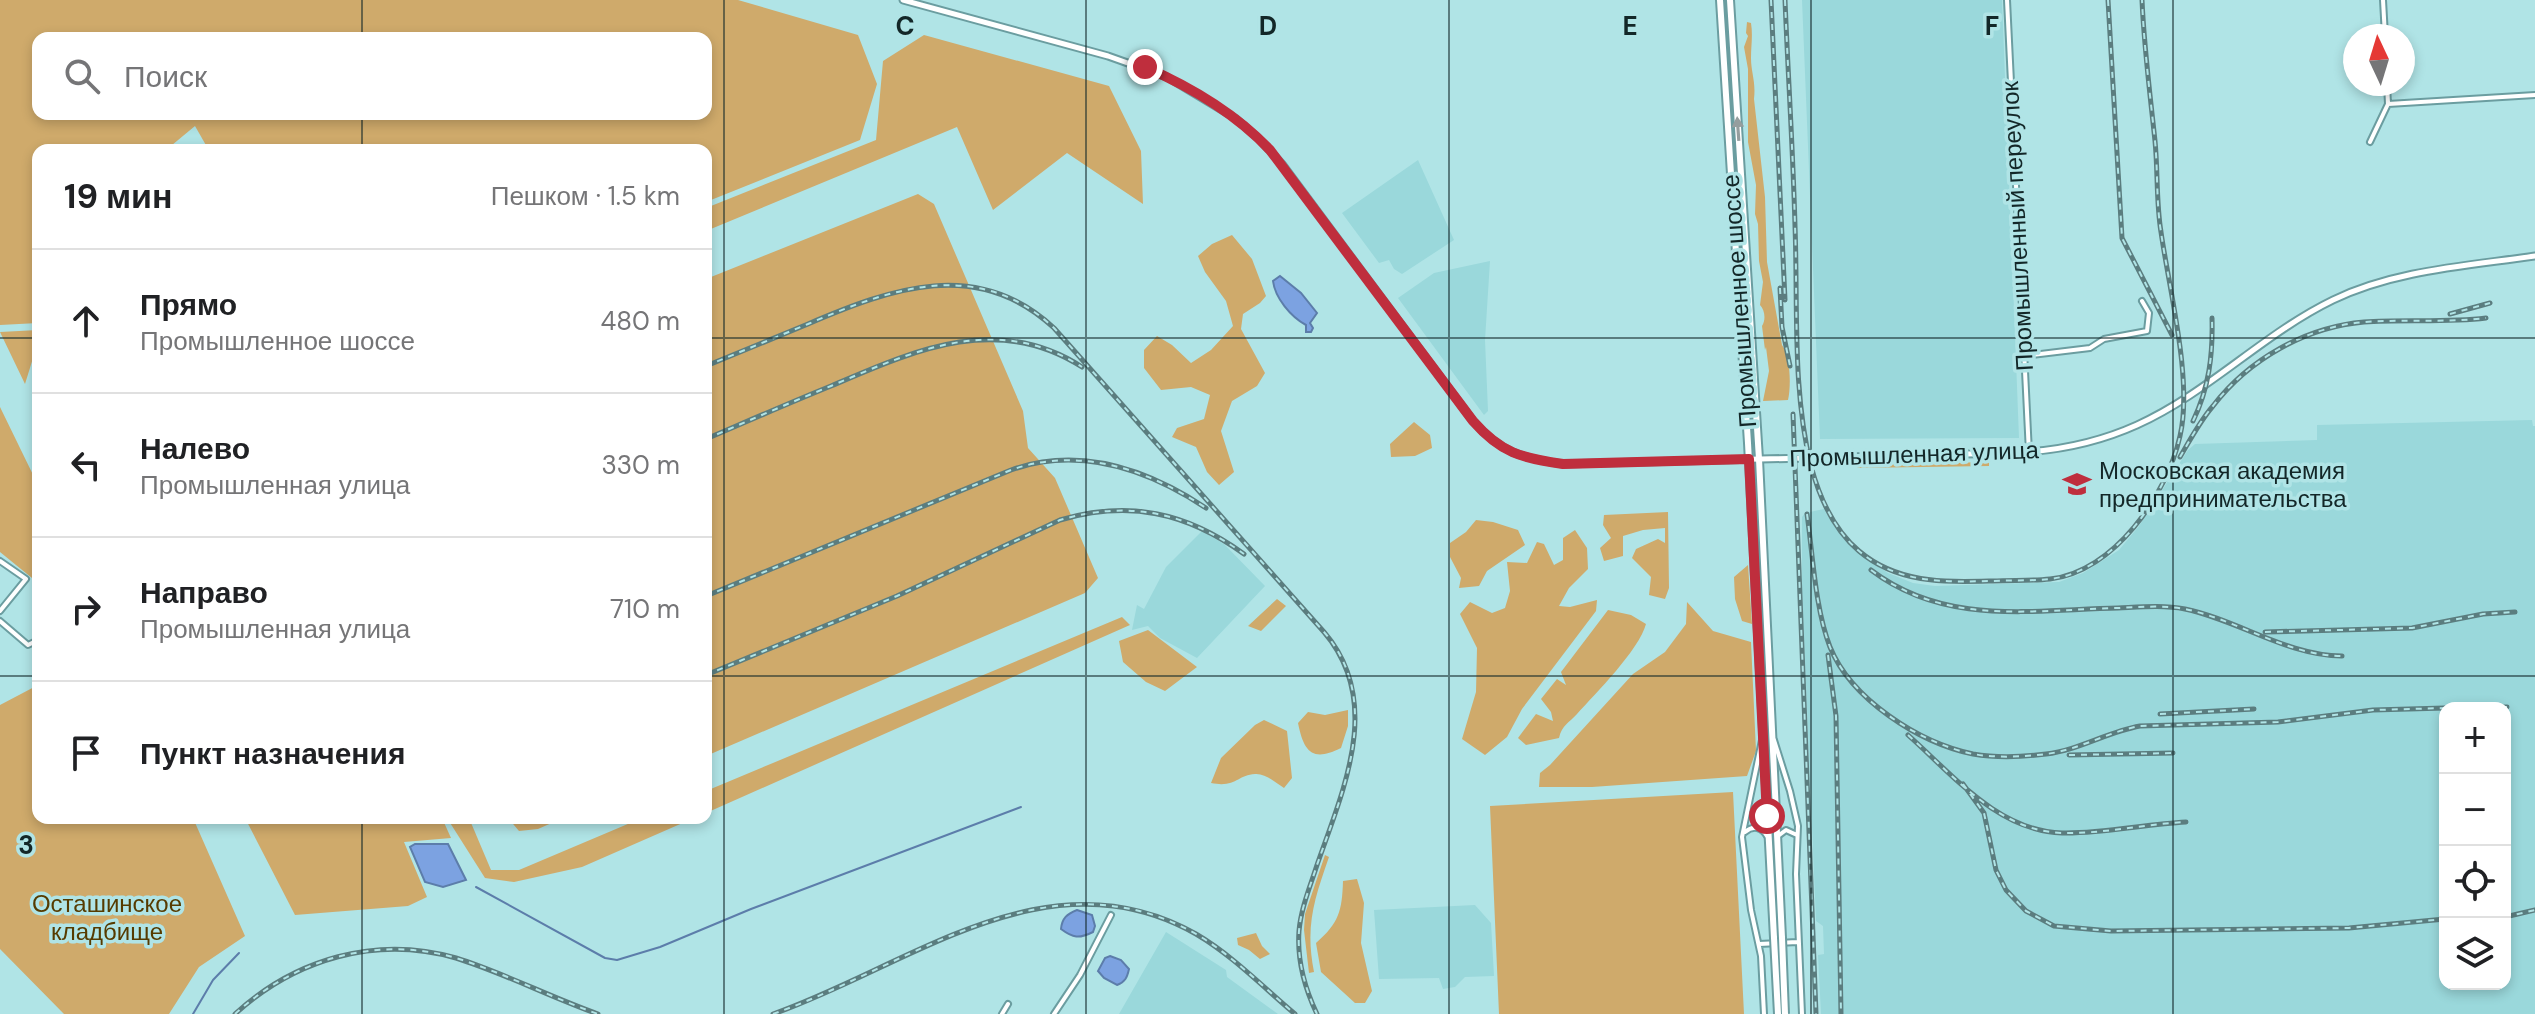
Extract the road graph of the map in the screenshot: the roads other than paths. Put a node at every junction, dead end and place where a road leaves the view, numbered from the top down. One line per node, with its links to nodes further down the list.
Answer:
1 (903, 0): 17 (street, Промышленная улица)
2 (1720, 0): 12 (main road, Промышленное шоссе)
3 (1730, 0): 11 (main road, Промышленное шоссе, one-way to 3)
4 (2007, 0): 15 (street, Промышленный переулок)
5 (2383, 0): 6 (street)
6 (2384, 24)
7 (2535, 95): 9 (street)
8 (2388, 96): 9 (street)
9 (2388, 104): 10 (street)
10 (2370, 142)
11 (1740, 154): 12 (main road); 18 (main road, Промышленное шоссе)
12 (1730, 155): 17 (main road, Промышленное шоссе)
13 (2535, 256): 16 (street, Промышленная улица)
14 (2142, 301): 15 (street)
15 (2023, 356): 16 (street, Промышленный переулок)
16 (2029, 453): 18 (street, Промышленная улица)
17 (1749, 459): 18 (street, Промышленная улица); 24 (main road, Промышленное шоссе)
18 (1759, 459): 23 (main road, Промышленное шоссе)
19 (0, 561): 20 (street)
20 (0, 611)
21 (0, 621): 22 (street)
22 (32, 643)
23 (1773, 736): 26 (main road, Промышленное шоссе); 27 (street)
24 (1763, 737): 25 (street); 26 (main road, Промышленное шоссе)
25 (1742, 837): 26 (street); 31 (street)
26 (1772, 839): 27 (street); 29 (main road, Промышленное шоссе)
27 (1799, 840): 30 (street)
28 (1111, 915): 34 (street)
29 (1778, 938): 36 (main road, bridge); 37 (main road, bridge)
30 (1797, 942): 31 (street); 38 (street)
31 (1759, 944): 35 (street)
32 (1008, 1004): 33 (street)
33 (1002, 1014)
34 (1054, 1014)
35 (1764, 1014)
36 (1778, 1014)
37 (1785, 1014)
38 (1802, 1014)

